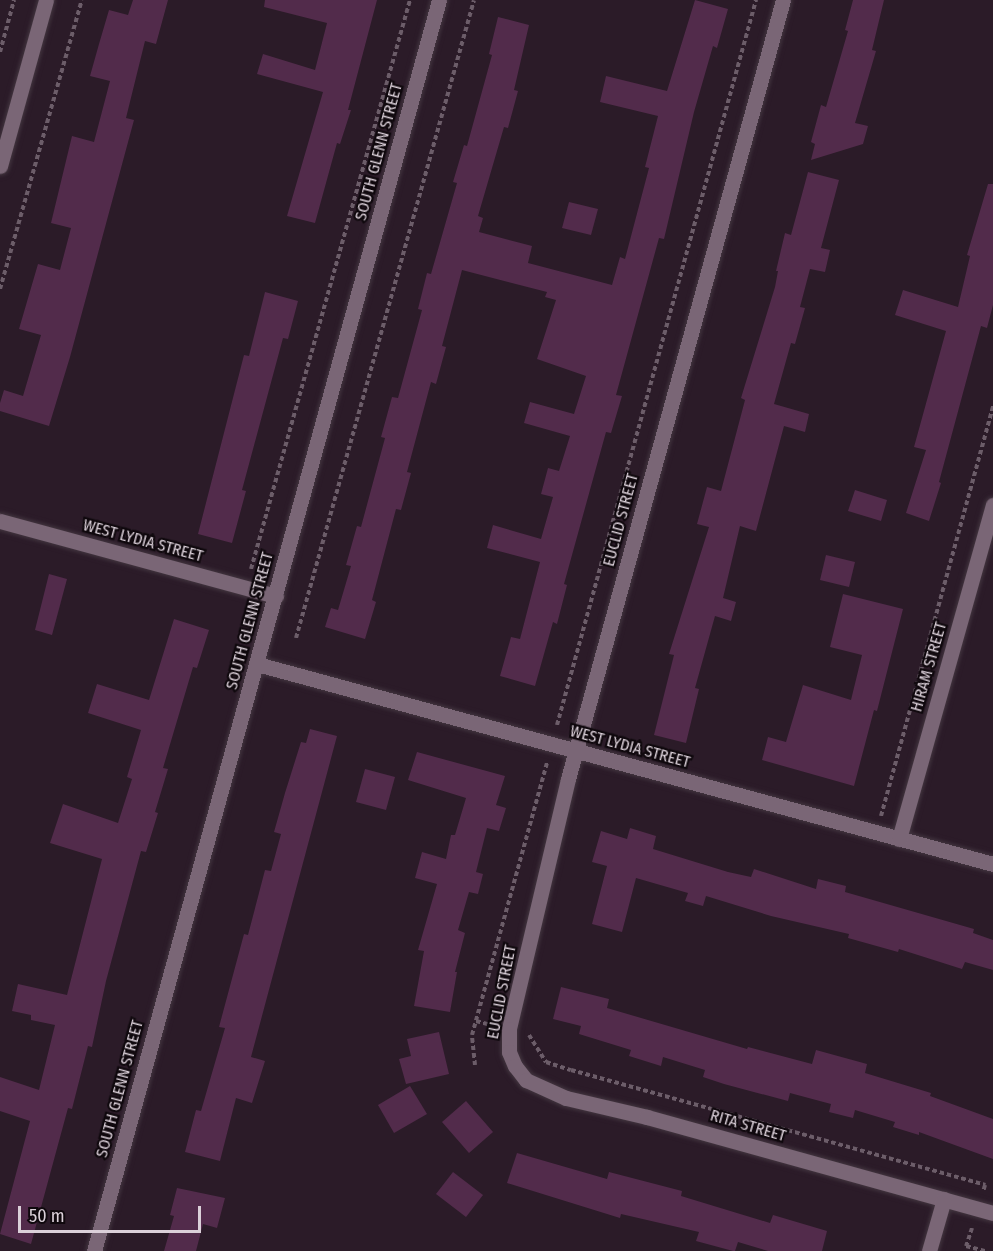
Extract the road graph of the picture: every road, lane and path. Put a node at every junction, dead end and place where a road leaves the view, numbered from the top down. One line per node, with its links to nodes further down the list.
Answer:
1 (15, 0): 9 (path)
2 (46, 0): 10 (street)
3 (82, 0): 11 (path)
4 (410, 0): 15 (path)
5 (439, 0): 16 (street, SOUTH GLENN STREET)
6 (474, 0): 17 (path)
7 (756, 0): 19 (path)
8 (783, 0): 20 (street, EUCLID STREET)
9 (0, 52)
10 (0, 166)
11 (0, 289)
12 (993, 406): 21 (path)
13 (993, 505): 22 (street, HIRAM STREET)
14 (0, 521): 16 (street, WEST LYDIA STREET)
15 (251, 570)
16 (276, 596): 18 (street, SOUTH GLENN STREET)
17 (296, 638)
18 (257, 664): 19 (street, WEST LYDIA STREET); 28 (street, SOUTH GLENN STREET)
19 (551, 745): 20 (street, WEST LYDIA STREET); 25 (path)
20 (576, 751): 22 (street, WEST LYDIA STREET); 24 (street, EUCLID STREET)
21 (880, 818)
22 (899, 839): 23 (street, WEST LYDIA STREET)
23 (993, 864)
24 (509, 1052): 26 (street, RITA STREET)
25 (475, 1065)
26 (944, 1199): 27 (street, RITA STREET); 29 (street)
27 (993, 1213)
28 (94, 1251)
29 (929, 1251)

